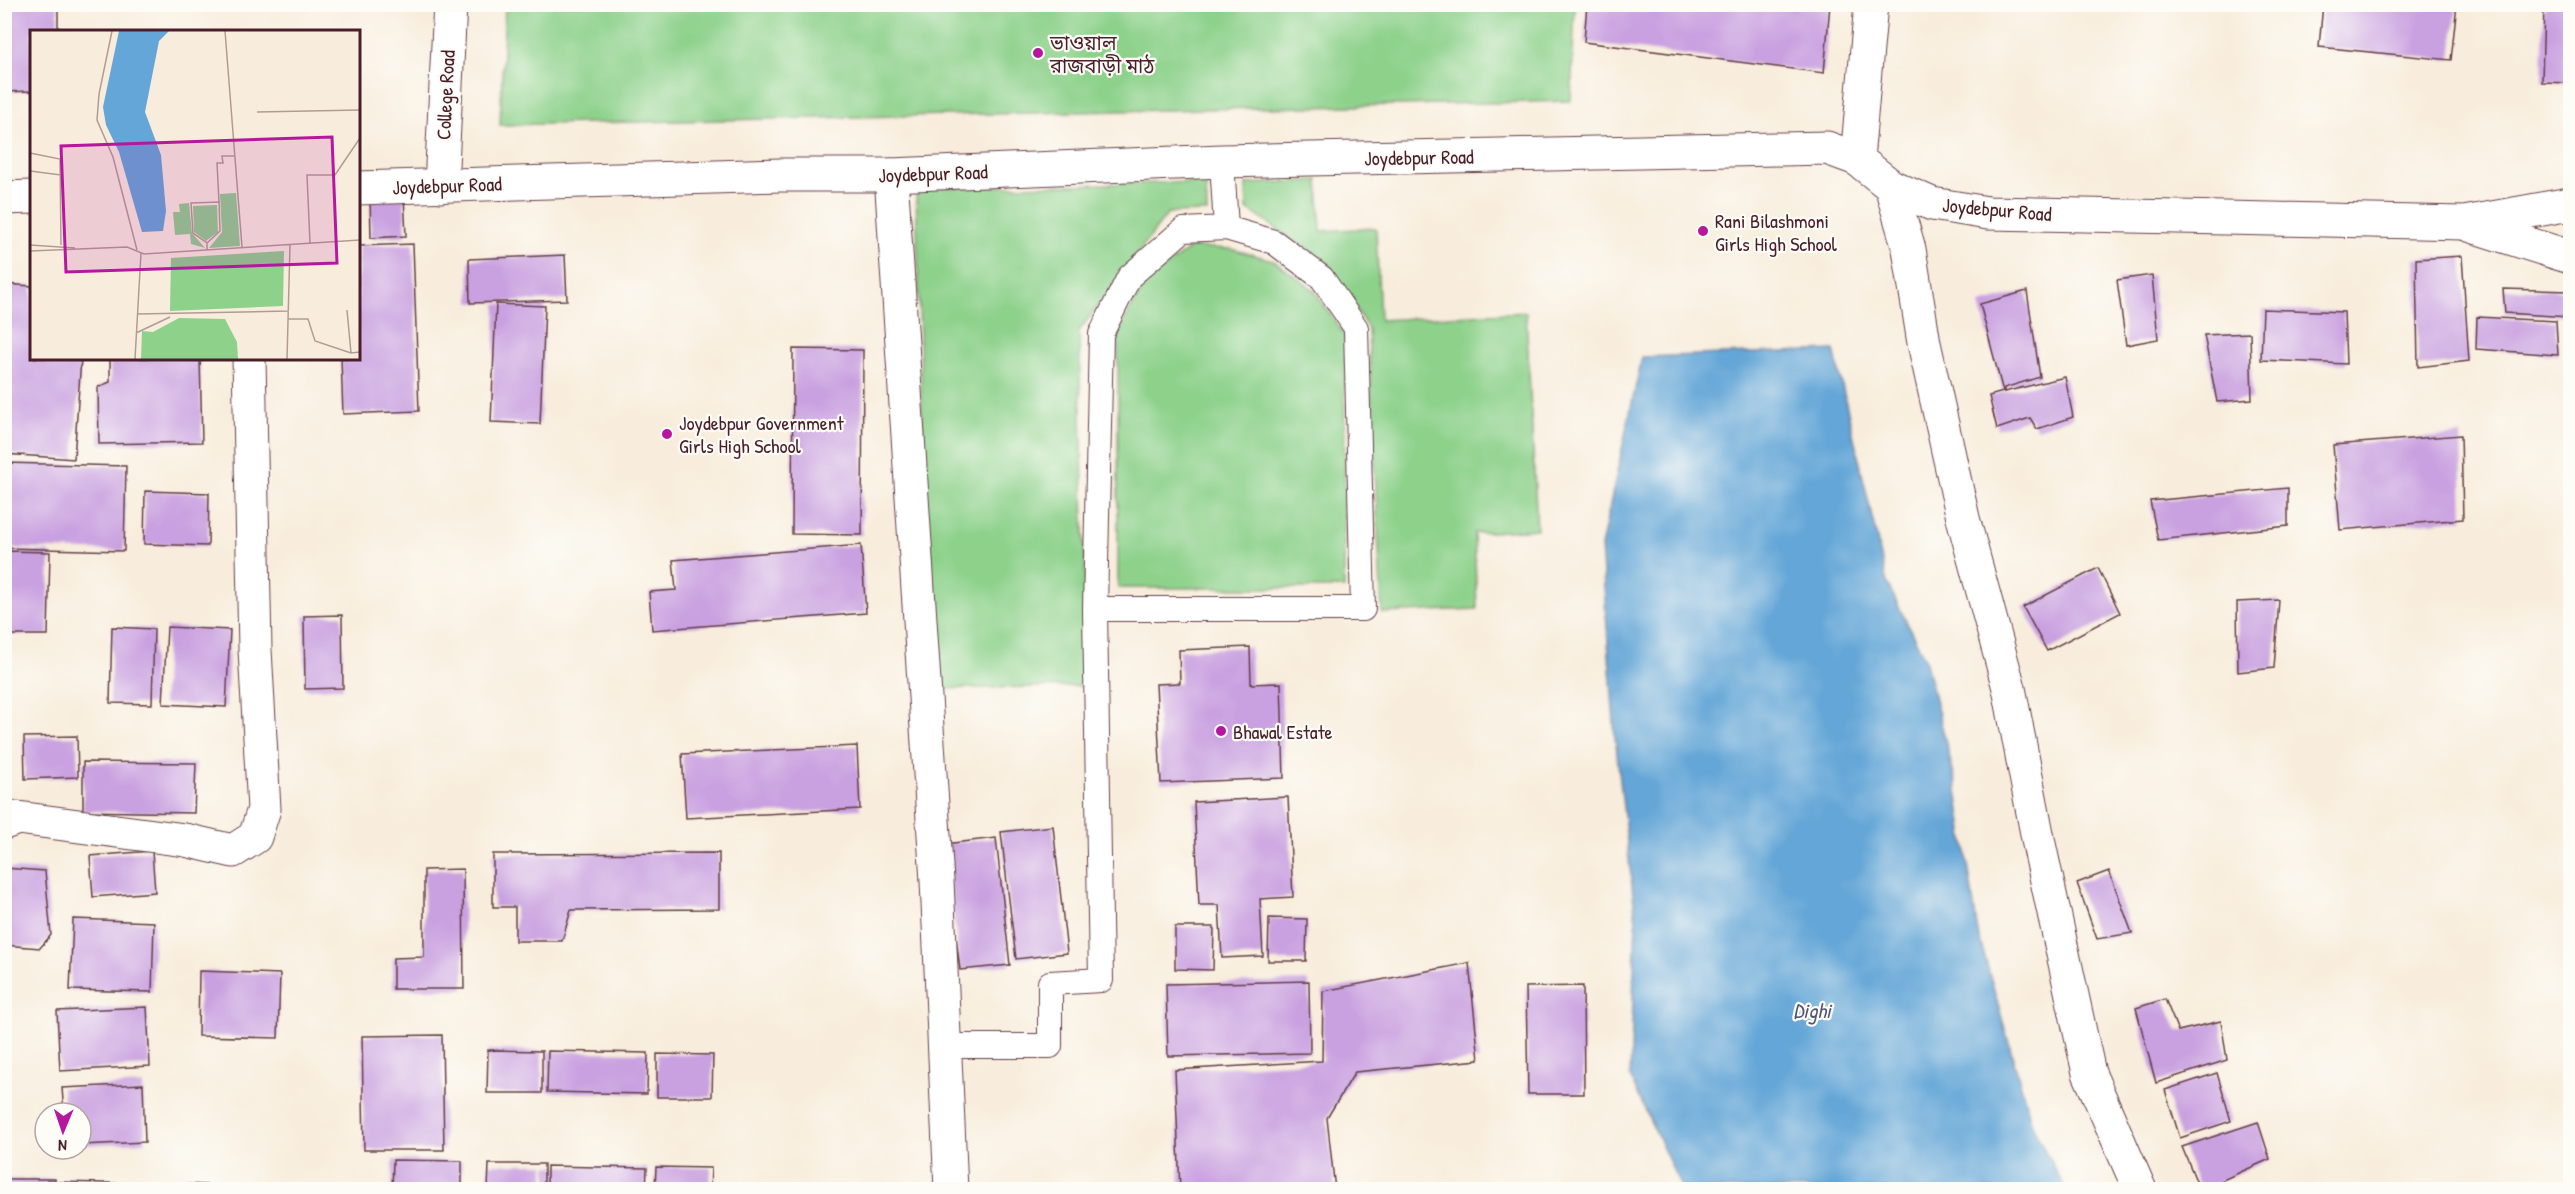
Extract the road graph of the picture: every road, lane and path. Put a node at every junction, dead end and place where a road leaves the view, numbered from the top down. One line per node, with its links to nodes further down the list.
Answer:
1 (450, 4): 6 (street, College Road)
2 (1871, 4): 3 (street)
3 (1857, 159): 4 (street, Joydebpur Road); 7 (street, Joydebpur Road)
4 (1222, 161): 5 (street, Joydebpur Road); 13 (lane)
5 (891, 175): 6 (street, Joydebpur Road); 18 (street)
6 (441, 186): 8 (street, Joydebpur Road)
7 (1891, 186): 12 (street, Joydebpur Road); 20 (street)
8 (360, 188)
9 (30, 197): 10 (street)
10 (4, 198)
11 (2571, 204): 12 (street, Joydebpur Road)
12 (2464, 223): 14 (street, Joydebpur Road)
13 (1226, 228): 16 (lane); 16 (lane)
14 (2571, 257)
15 (249, 360): 17 (street)
16 (1095, 609): 18 (lane)
17 (4, 823)
18 (944, 1046): 19 (street)
19 (951, 1190)
20 (2140, 1190)

